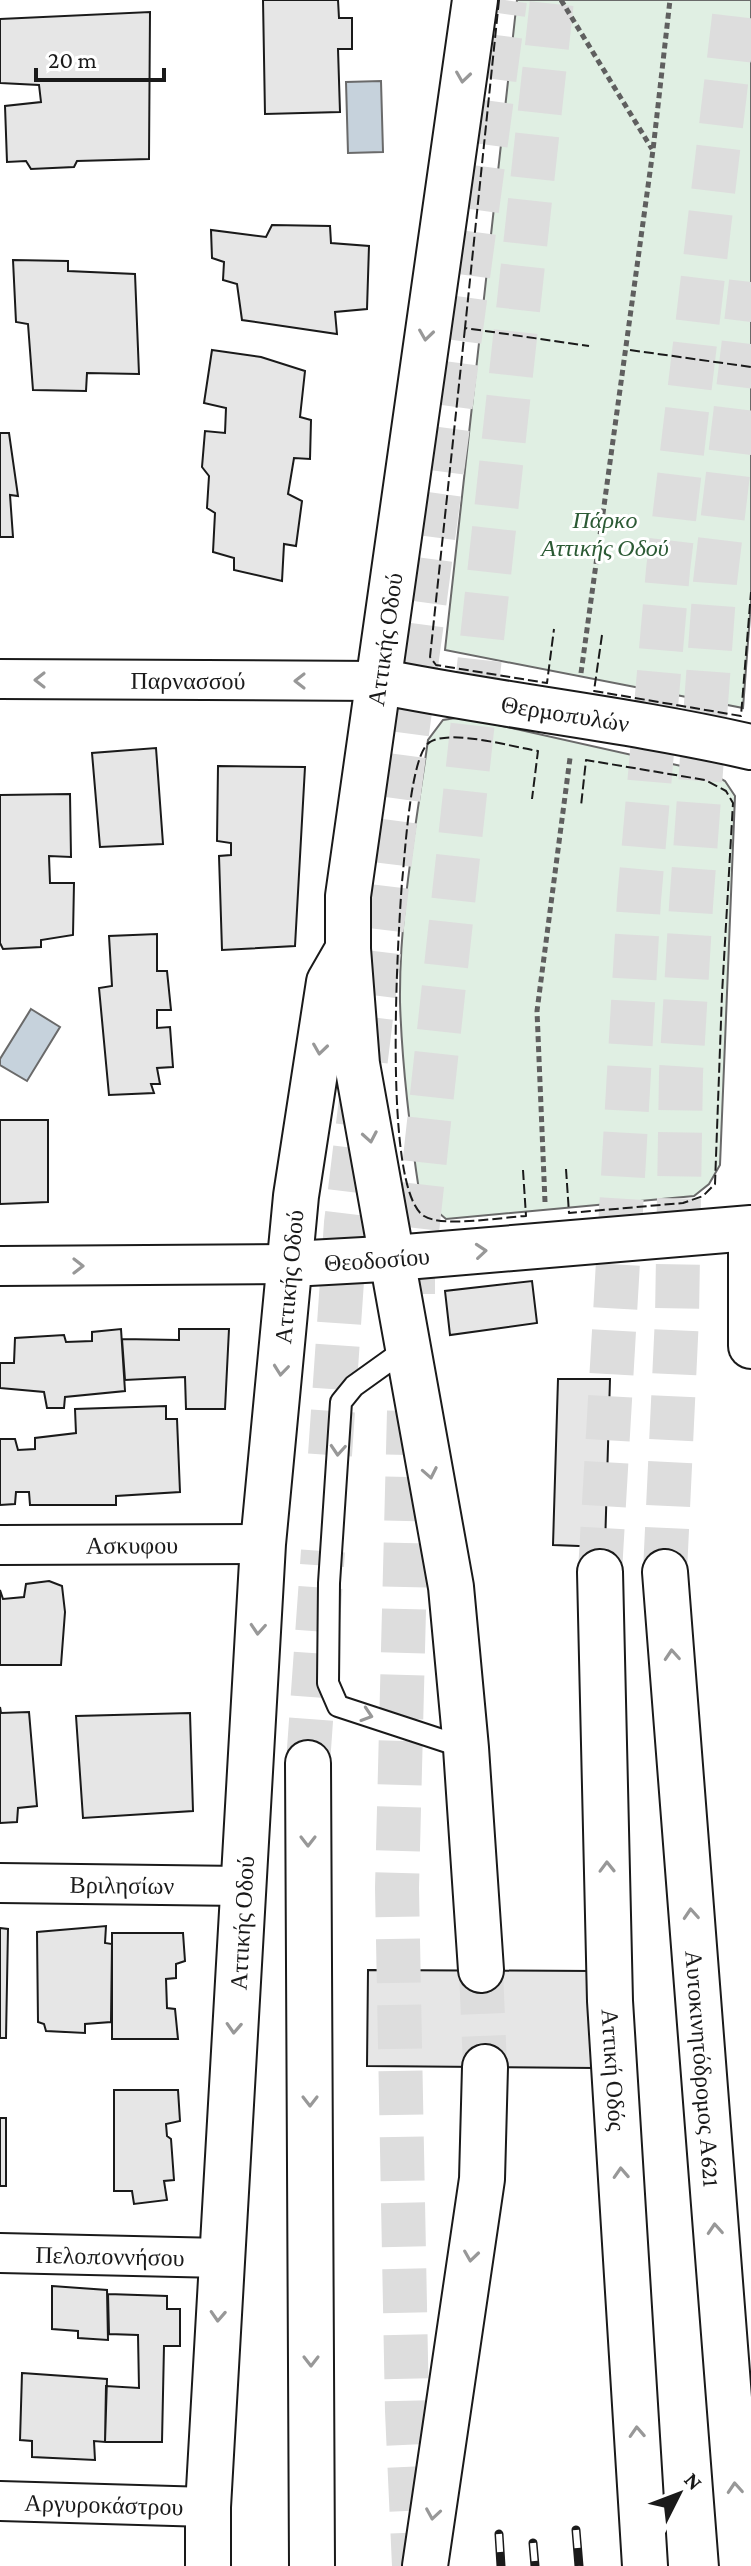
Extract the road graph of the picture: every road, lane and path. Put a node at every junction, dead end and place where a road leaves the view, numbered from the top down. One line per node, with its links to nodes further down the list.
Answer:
1 (475, 0): 6 (main road, Αττικής Οδού, one-way to 6)
2 (561, 0): 4 (path)
3 (670, 0): 4 (path)
4 (653, 150): 7 (path)
5 (0, 679): 6 (street, Παρνασσού, one-way to 5)
6 (378, 681): 7 (main road, Θερμοπυλών); 9 (main road, Αττικής Οδού)
7 (576, 714): 8 (main road, Θερμοπυλών); 11 (path)
8 (751, 747)
9 (348, 949): 12 (main road, one-way to 12); 13 (main road, Αττικής Οδού, one-way to 13)
10 (751, 1231): 11 (main road, Θεοδοσίου); 15 (main road)
11 (547, 1246): 12 (main road, Θεοδοσίου, one-way to 11)
12 (390, 1258): 13 (main road, Θεοδοσίου); 16 (main road)
13 (291, 1264): 14 (street, Θεοδοσίου, one-way to 13); 17 (main road, Αττικής Οδού, one-way to 17)
14 (0, 1266)
15 (751, 1346)
16 (407, 1348): 21 (main road, one-way to 21); 21 (lane, one-way to 21)
17 (263, 1544): 18 (street, Ασκυφου); 24 (main road, Αττικής Οδού, one-way to 24)
18 (0, 1545)
19 (600, 1572): 34 (main road, Αττική Οδός, one-way to 19)
20 (665, 1572): 35 (main road, Αυτοκινητόδρομος Α621, one-way to 20)
21 (466, 1748): 25 (main road)
22 (308, 1763): 32 (main road, one-way to 32)
23 (0, 1883): 24 (street, Βριλησίων)
24 (242, 1886): 28 (main road, Αττικής Οδού, one-way to 28)
25 (481, 1970)
26 (485, 2067): 33 (main road, one-way to 33)
27 (0, 2253): 28 (street, Πελοποννήσου)
28 (222, 2258): 30 (main road, Αττικής Οδού, one-way to 30)
29 (0, 2501): 30 (street, Αργυροκάστρου)
30 (208, 2507): 31 (main road, Αττικής Οδού)
31 (208, 2566)
32 (312, 2566)
33 (425, 2566)
34 (645, 2566)
35 (742, 2566)

